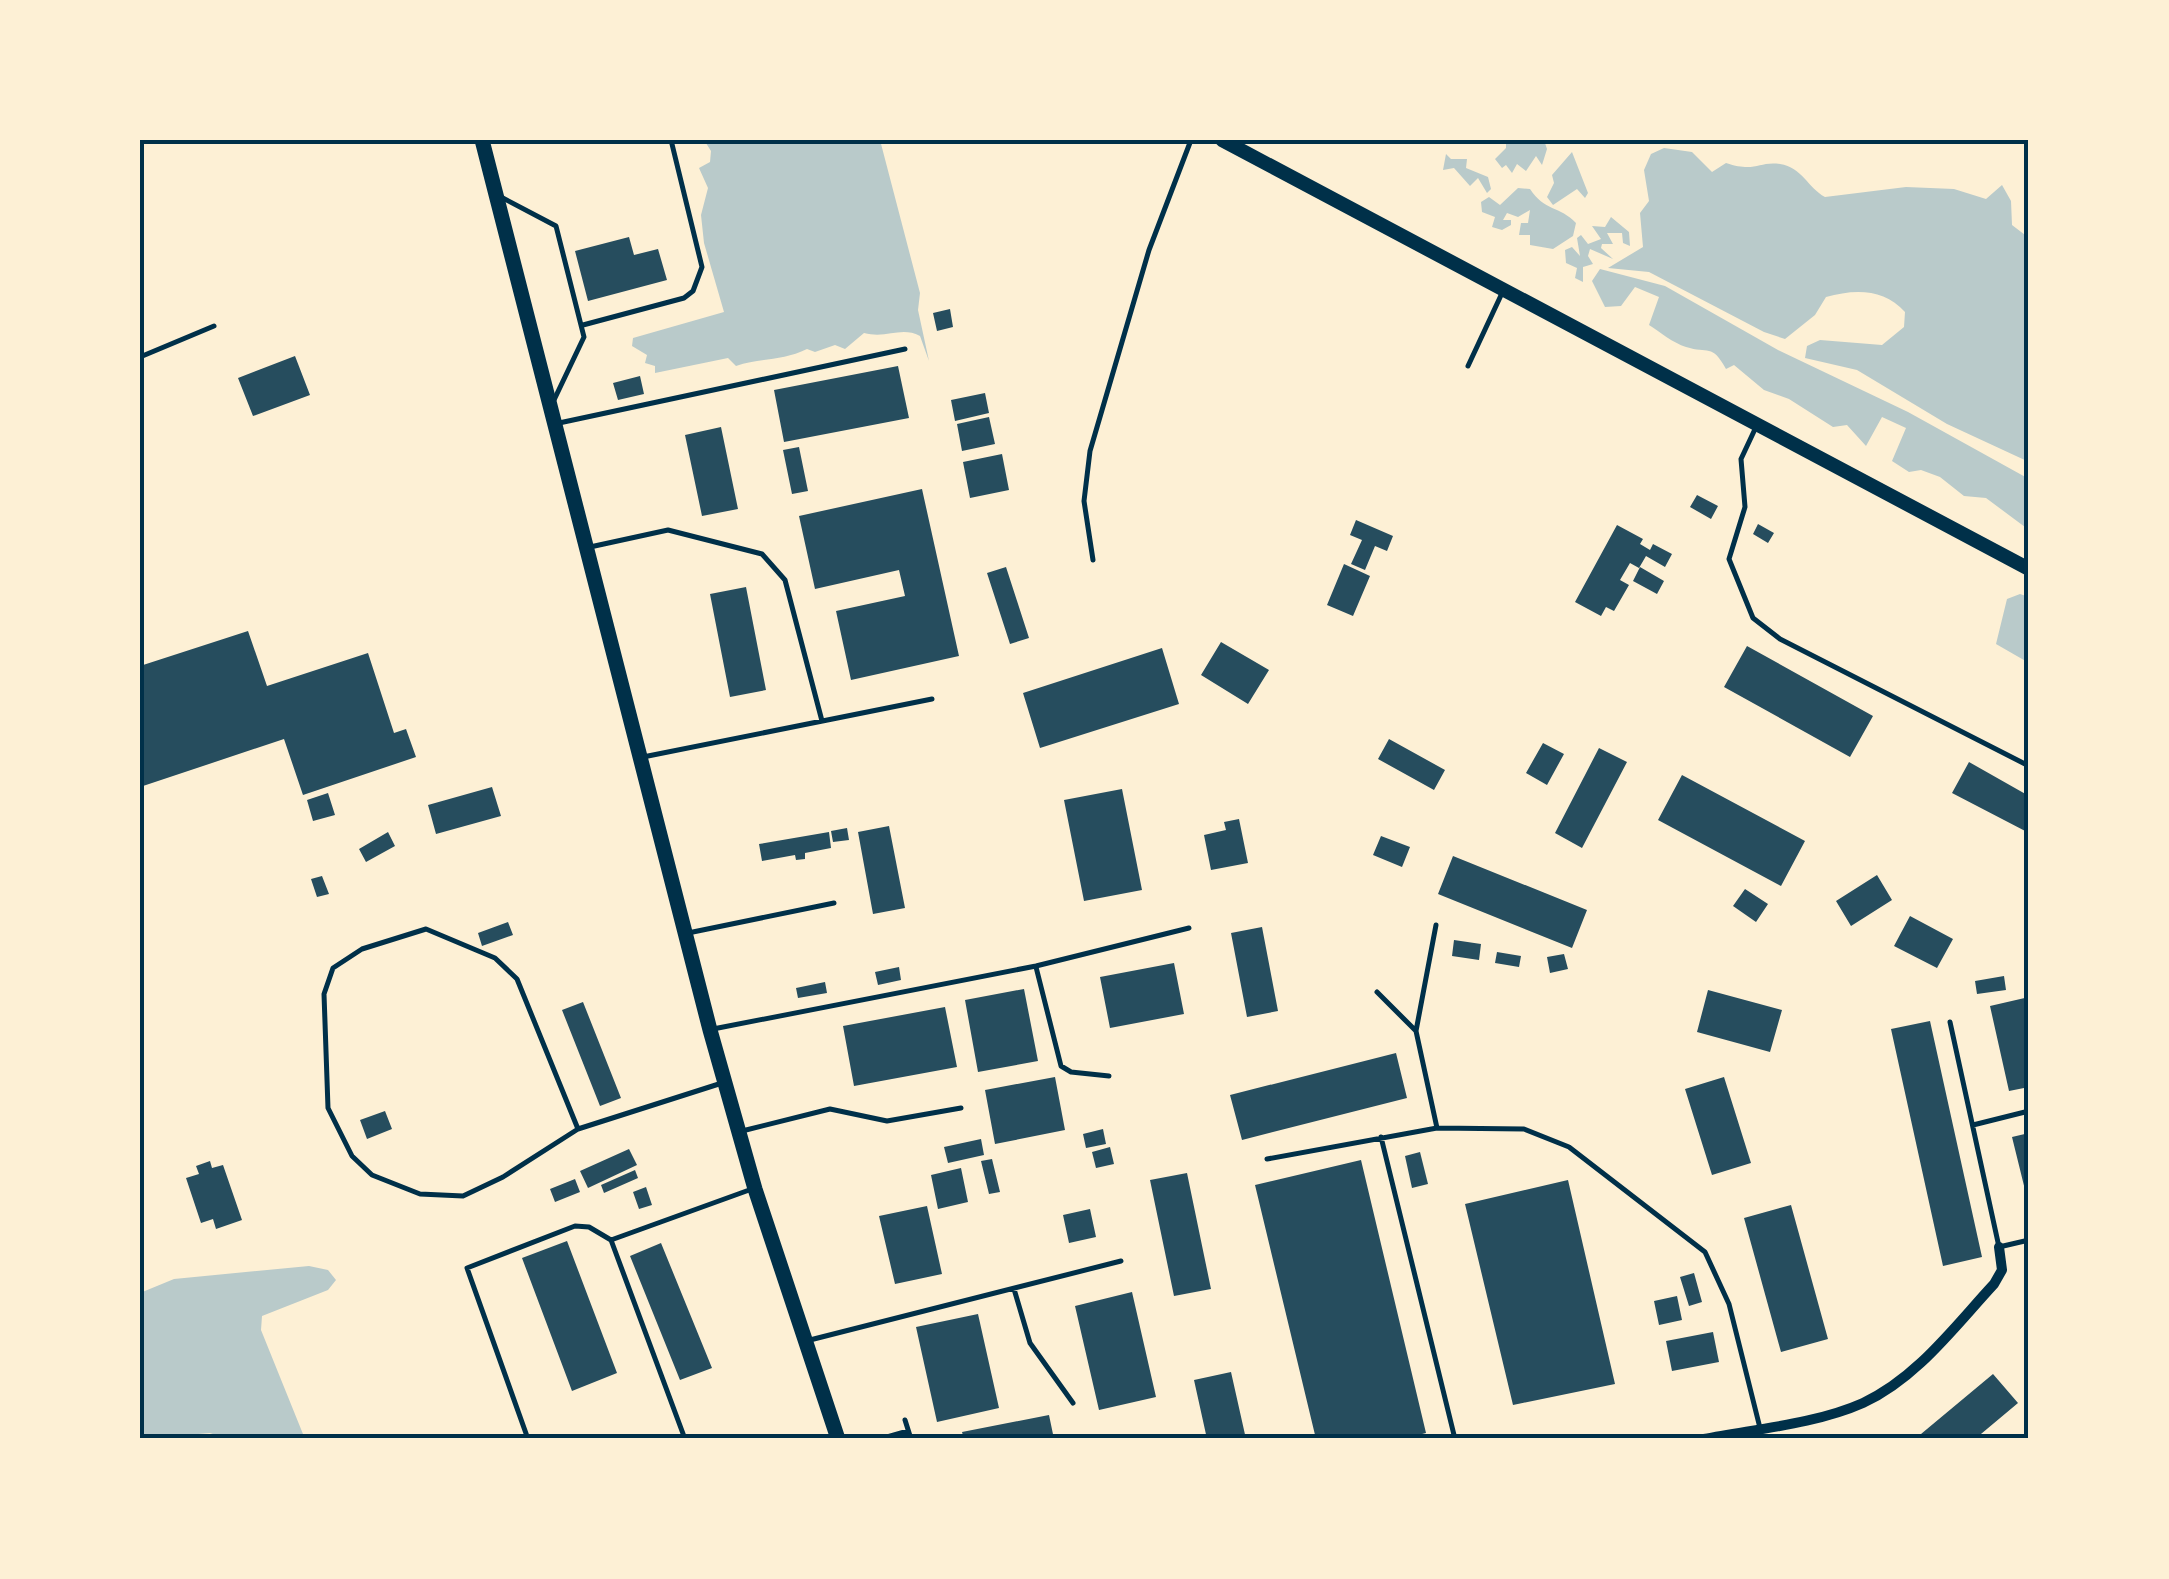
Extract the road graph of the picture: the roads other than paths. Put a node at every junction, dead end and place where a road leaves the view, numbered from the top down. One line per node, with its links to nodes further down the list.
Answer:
1 (482, 140): 5 (main road)
2 (671, 140): 7 (lane)
3 (1191, 140): 16 (lane)
4 (1222, 140): 6 (street)
5 (496, 194): 7 (lane); 12 (main road)
6 (1503, 290): 11 (lane); 14 (street)
7 (582, 325): 12 (lane)
8 (214, 326): 10 (lane)
9 (905, 349): 13 (lane)
10 (140, 357)
11 (1468, 366)
12 (551, 407): 13 (main road)
13 (556, 424): 15 (main road)
14 (1757, 424): 17 (street); 21 (lane)
15 (587, 548): 19 (lane); 20 (main road)
16 (1094, 560)
17 (2029, 569)
18 (932, 699): 19 (lane)
19 (822, 721): 20 (lane)
20 (640, 758): 25 (main road)
21 (2029, 766)
22 (834, 903): 25 (lane)
23 (1436, 925): 30 (lane)
24 (1189, 928): 26 (lane)
25 (685, 933): 29 (main road)
26 (1036, 966): 29 (lane); 31 (lane)
27 (1377, 992): 30 (lane)
28 (1950, 1022): 35 (lane)
29 (710, 1030): 32 (main road)
30 (1416, 1031): 37 (lane)
31 (1109, 1076)
32 (725, 1082): 36 (lane); 38 (main road)
33 (961, 1108): 38 (lane)
34 (2029, 1111): 35 (lane)
35 (1974, 1125): 44 (lane)
36 (578, 1128): 36 (lane)
37 (1437, 1128): 39 (lane); 52 (lane)
38 (739, 1132): 41 (main road)
39 (1381, 1137): 40 (lane); 59 (lane)
40 (1266, 1159)
41 (755, 1188): 42 (lane); 49 (main road)
42 (611, 1240): 54 (lane); 55 (lane)
43 (2029, 1240): 44 (lane)
44 (2000, 1247): 52 (street)
45 (1121, 1261): 46 (lane)
46 (1014, 1289): 47 (lane); 50 (lane)
47 (882, 1323): 48 (lane); 49 (lane)
48 (884, 1336)
49 (803, 1342): 56 (main road)
50 (1073, 1403)
51 (905, 1420): 53 (lane)
52 (1760, 1428): 60 (street)
53 (908, 1430): 57 (lane); 58 (lane)
54 (528, 1439)
55 (685, 1439)
56 (838, 1439)
57 (880, 1439)
58 (911, 1439)
59 (1455, 1439)
60 (1704, 1439)

